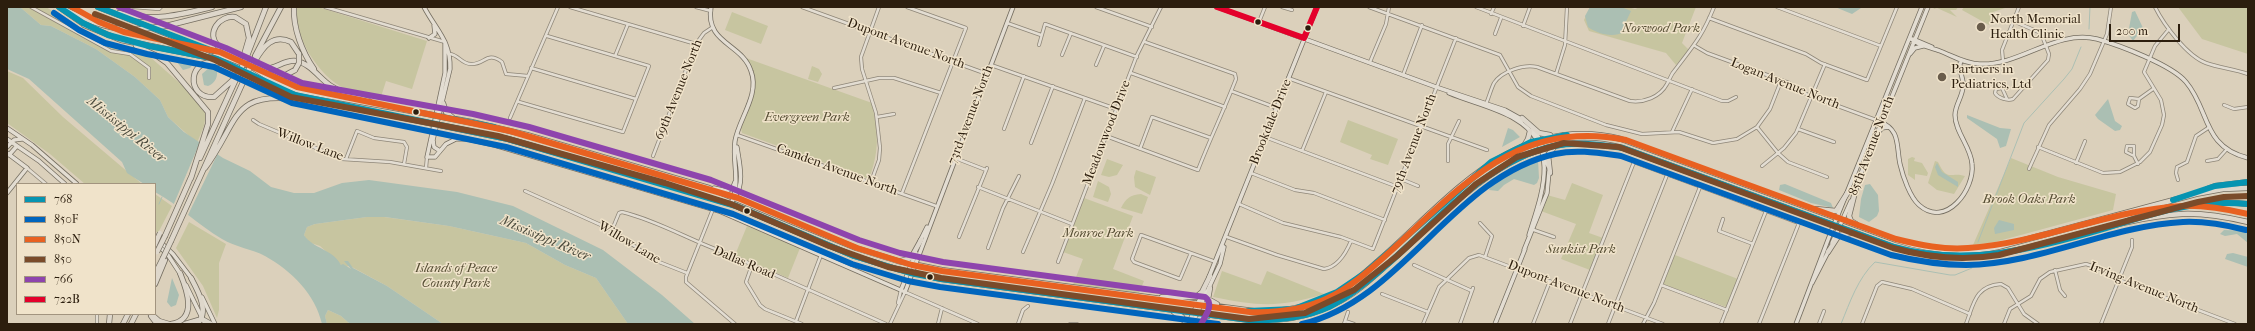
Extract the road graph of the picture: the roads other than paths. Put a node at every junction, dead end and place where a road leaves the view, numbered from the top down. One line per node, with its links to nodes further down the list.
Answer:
1 (31, 7): 107 (street)
2 (60, 7): 7 (highway, bridge); 53 (highway)
3 (98, 7): 96 (highway)
4 (101, 7): 6 (highway)
5 (133, 7): 40 (street)
6 (212, 7)
7 (241, 7)
8 (266, 7): 83 (highway)
9 (281, 7): 86 (highway)
10 (294, 7): 112 (highway)
11 (325, 7): 64 (street)
12 (424, 7): 49 (street)
13 (558, 7): 63 (street)
14 (570, 7): 52 (street)
15 (696, 7): 41 (street)
16 (802, 7): 59 (street, Dupont Avenue North)
17 (879, 7): 59 (street)
18 (907, 7): 89 (street)
19 (1012, 7): 51 (street, 73rd Avenue North)
20 (1096, 7): 57 (street)
21 (1161, 7): 57 (street, Meadowwood Drive)
22 (1218, 7): 42 (street)
23 (1265, 7): 50 (street)
24 (1282, 7): 43 (street)
25 (1317, 7): 65 (street, Brookdale Drive)
26 (1369, 7): 44 (street)
27 (1389, 7): 44 (street)
28 (1476, 7): 45 (street)
29 (1494, 7): 45 (street)
30 (1530, 7): 55 (street)
31 (1567, 7): 71 (street)
32 (1714, 7): 47 (street)
33 (1777, 7): 77 (street)
34 (1897, 7): 77 (street)
35 (1922, 7): 67 (street, 85th Avenue North)
36 (1928, 7): 68 (street, 85th Avenue North)
37 (2019, 7): 48 (street)
38 (2111, 7): 72 (street)
39 (2155, 7): 58 (street)
40 (161, 8)
41 (711, 9): 56 (street, 69th Avenue North)
42 (1229, 9): 50 (street)
43 (1292, 10)
44 (1388, 14): 54 (street); 91 (street)
45 (1491, 14): 46 (street)
46 (1501, 18): 55 (street); 61 (street)
47 (1709, 18): 76 (street); 92 (street)
48 (2013, 21): 79 (street); 90 (street)
49 (433, 22): 64 (street); 69 (street)
50 (1259, 22): 65 (street)
51 (1007, 23): 62 (street); 93 (street, 73rd Avenue North)
52 (628, 24): 73 (street); 84 (street)
53 (84, 25): 106 (highway); 161 (highway)
54 (1422, 26): 66 (street); 102 (street)
55 (1523, 26): 71 (street)
56 (713, 27): 73 (street, 69th Avenue North); 159 (street)
57 (1152, 27): 70 (street, Meadowwood Drive)
58 (2169, 29): 88 (street); 101 (street)
59 (870, 31): 89 (street, Dupont Avenue North); 111 (street)
60 (1071, 33): 62 (street); 75 (street); 82 (street)
61 (1495, 34)
62 (1041, 35): 74 (street)
63 (547, 36): 84 (street); 95 (street)
64 (429, 38): 69 (street)
65 (1304, 38): 91 (street); 108 (street, Brookdale Drive)
66 (1456, 38): 97 (street); 115 (street, 79th Avenue North)
67 (1910, 38): 68 (street); 145 (street, 85th Avenue North)
68 (1914, 40): 78 (street); 80 (street); 114 (street, 85th Avenue North)
69 (445, 42): 81 (street); 139 (street)
70 (1145, 42): 85 (street, Meadowwood Drive); 119 (street)
71 (1565, 42): 100 (street); 109 (street)
72 (2104, 42): 79 (street); 88 (street); 177 (street)
73 (696, 44): 188 (street, 69th Avenue North)
74 (1039, 45)
75 (1104, 46): 85 (street); 94 (street)
76 (1695, 46): 109 (street); 110 (street, Logan Avenue North)
77 (1881, 46): 92 (street)
78 (1924, 46): 80 (street); 114 (street)
79 (2046, 46): 90 (street); 126 (street)
80 (1933, 48): 87 (street)
81 (450, 54): 103 (street); 129 (street)
82 (1062, 55)
83 (246, 56): 105 (highway, bridge); 112 (highway)
84 (615, 56): 125 (street)
85 (1137, 57): 98 (street, Meadowwood Drive)
86 (254, 60): 96 (highway, bridge); 169 (highway, bridge)
87 (1962, 60): 90 (street); 155 (street)
88 (2149, 60): 118 (street); 152 (street)
89 (953, 61): 99 (street, Dupont Avenue North); 121 (street)
90 (2003, 61)
91 (1370, 62): 102 (street)
92 (1826, 64): 123 (street)
93 (991, 65): 99 (street, 73rd Avenue North); 104 (street)
94 (1096, 65)
95 (530, 68): 103 (street); 125 (street)
96 (255, 69): 135 (highway)
97 (1510, 72): 100 (street); 130 (street); 157 (street)
98 (1131, 73): 133 (street); 137 (street, Meadowwood Drive)
99 (987, 74): 190 (street, 73rd Avenue North)
100 (1556, 74): 109 (street)
101 (2248, 74)
102 (1403, 75): 115 (street)
103 (528, 76): 128 (street)
104 (1024, 76): 113 (street); 153 (street)
105 (237, 77): 106 (highway); 161 (highway)
106 (255, 77): 132 (highway)
107 (149, 78)
108 (1288, 78): 120 (street); 136 (street, Brookdale Drive)
109 (1669, 80): 117 (street)
110 (1781, 80): 123 (street, Logan Avenue North); 150 (street)
111 (866, 81): 116 (street); 121 (street); 140 (street)
112 (327, 83): 135 (highway)
113 (1053, 86): 124 (street); 172 (street)
114 (1895, 86): 147 (street, 85th Avenue North)
115 (1436, 87): 130 (street); 149 (street, 79th Avenue North)
116 (834, 88)
117 (1692, 89): 122 (street); 157 (street)
118 (2153, 89): 127 (street); 197 (street)
119 (1231, 91): 133 (street); 136 (street)
120 (1326, 92): 149 (street); 183 (street)
121 (941, 93): 226 (street)
122 (1736, 97)
123 (1812, 97): 145 (street, Logan Avenue North); 154 (street)
124 (1085, 98): 137 (street); 236 (street)
125 (636, 99): 128 (street)
126 (2007, 99): 126 (street)
127 (2139, 99): 127 (street)
128 (518, 102): 141 (street)
129 (443, 103): 139 (street); 143 (highway)
130 (1486, 105): 142 (street); 156 (street)
131 (2224, 105): 134 (street)
132 (351, 107): 148 (highway); 169 (highway)
133 (1225, 107): 163 (street)
134 (2248, 107)
135 (398, 108): 139 (highway)
136 (1277, 108): 162 (street, Brookdale Drive)
137 (1116, 109): 160 (street, Meadowwood Drive)
138 (894, 114): 140 (street)
139 (437, 116): 143 (highway); 148 (street)
140 (877, 117): 211 (street)
141 (510, 118)
142 (1522, 118): 158 (highway); 167 (street)
143 (456, 119): 221 (highway)
144 (254, 120): 192 (street, Willow Lane)
145 (1876, 120): 147 (street); 224 (street, 85th Avenue North)
146 (1459, 122): 164 (street)
147 (1881, 122): 155 (street); 184 (street, 85th Avenue North)
148 (435, 124): 182 (street); 187 (street); 230 (highway)
149 (1421, 127): 164 (street); 209 (street, 79th Avenue North)
150 (1757, 127): 157 (street); 185 (street)
151 (7, 128): 166 (street)
152 (2208, 128): 180 (street); 210 (street)
153 (1004, 129)
154 (1798, 129): 170 (street); 185 (street)
155 (1892, 129): 184 (street)
156 (1530, 131): 167 (street); 173 (highway)
157 (1672, 132)
158 (1585, 134): 167 (highway); 234 (highway)
159 (737, 135): 203 (street); 211 (street, Camden Avenue North); 228 (street)
160 (1106, 136): 178 (street); 245 (street, Meadowwood Drive)
161 (207, 137): 241 (highway)
162 (1265, 137): 183 (street); 204 (street, Brookdale Drive)
163 (1210, 138): 178 (street); 178 (street)
164 (1450, 138): 181 (street); 193 (street)
165 (7, 139): 168 (street)
166 (23, 139): 168 (street); 215 (street)
167 (1538, 139): 173 (highway); 179 (street)
168 (11, 142): 175 (street); 176 (street)
169 (218, 142): 270 (highway, bridge)
170 (1834, 142)
171 (2085, 142): 195 (street)
172 (1031, 143)
173 (1525, 144): 308 (highway)
174 (1559, 144): 179 (highway); 205 (highway); 246 (highway)
175 (17, 146): 186 (street); 214 (street)
176 (7, 147)
177 (2038, 147): 195 (street); 201 (street)
178 (1140, 148)
179 (1541, 148): 205 (street); 248 (street); 318 (highway)
180 (2227, 149): 191 (street); 194 (street)
181 (1486, 150)
182 (440, 151): 187 (street); 235 (street)
183 (1302, 151): 219 (street)
184 (1869, 151): 216 (street, 85th Avenue North)
185 (1778, 153): 198 (street); 208 (street)
186 (8, 154): 199 (street)
187 (427, 156): 200 (street)
188 (653, 156)
189 (2134, 156): 189 (street); 197 (street)
190 (954, 158): 218 (street); 233 (street, 73rd Avenue North)
191 (2248, 158)
192 (346, 159): 196 (street, Willow Lane); 196 (street)
193 (1448, 161)
194 (2207, 161)
195 (2076, 163): 197 (street)
196 (404, 164): 200 (street, Willow Lane)
197 (2138, 164)
198 (1762, 166)
199 (27, 168): 213 (street); 225 (street)
200 (426, 168): 202 (street, Willow Lane)
201 (2029, 169)
202 (441, 171)
203 (737, 171): 221 (street); 228 (street)
204 (1251, 173): 231 (street, Brookdale Drive); 239 (street)
205 (1550, 173): 248 (street)
206 (1667, 174): 220 (street); 297 (street); 304 (street)
207 (1019, 176): 229 (street)
208 (1827, 177)
209 (1401, 179): 217 (street); 219 (street, 79th Avenue North)
210 (2178, 180)
211 (871, 182): 226 (street, Camden Avenue North)
212 (2248, 182): 227 (highway)
213 (45, 183)
214 (64, 183)
215 (76, 183)
216 (1857, 184): 240 (street, 85th Avenue North); 250 (highway)
217 (1418, 186)
218 (978, 187): 229 (street); 252 (street)
219 (1398, 187): 239 (street, 79th Avenue North)
220 (1700, 187): 237 (street); 291 (street)
221 (709, 188): 228 (highway)
222 (2248, 188): 227 (highway)
223 (525, 191): 249 (street, Willow Lane)
224 (1848, 192): 234 (highway); 240 (street, 85th Avenue North)
225 (7, 193)
226 (902, 193): 233 (street, Camden Avenue North)
227 (2196, 194): 250 (highway)
228 (734, 196): 230 (street); 271 (highway)
229 (1008, 199): 236 (street); 263 (street)
230 (731, 204): 283 (highway)
231 (1239, 204): 253 (street, Brookdale Drive); 257 (street)
232 (2248, 204): 247 (highway)
233 (936, 206): 243 (street, 73rd Avenue North)
234 (1801, 206): 240 (highway)
235 (713, 209): 260 (street); 268 (street)
236 (1040, 211): 245 (street); 264 (street)
237 (1766, 211): 261 (street); 353 (street)
238 (1724, 219): 261 (street)
239 (1385, 220): 257 (street, 79th Avenue North)
240 (1840, 220): 246 (street, 85th Avenue North); 250 (highway)
241 (171, 221): 259 (highway, bridge); 266 (highway, bridge)
242 (2248, 222): 247 (highway)
243 (930, 223): 256 (street, 73rd Avenue North); 274 (street, 73rd Avenue North)
244 (1480, 223): 269 (street)
245 (1072, 224): 272 (street, Meadowwood Drive)
246 (1837, 226): 251 (highway); 265 (street, 85th Avenue North); 290 (street, 85th Avenue North)
247 (2110, 226): 251 (highway)
248 (1532, 229): 254 (street); 278 (street)
249 (612, 230): 260 (street, Dallas Road); 282 (street, Willow Lane)
250 (1868, 230)
251 (1857, 234): 265 (highway)
252 (958, 236)
253 (1227, 236): 257 (street); 273 (street, Brookdale Drive); 275 (street, Brookdale Drive)
254 (1554, 237)
255 (156, 238): 285 (street)
256 (921, 240): 271 (highway); 274 (street, 73rd Avenue North)
257 (1351, 240)
258 (2132, 240): 287 (street)
259 (156, 242)
260 (699, 243): 276 (street, Dallas Road); 282 (street)
261 (1753, 244): 307 (street)
262 (156, 245): 281 (street)
263 (988, 248)
264 (1023, 252)
265 (1828, 252): 290 (street, 85th Avenue North)
266 (156, 254)
267 (1191, 254): 267 (street); 273 (street)
268 (821, 255): 294 (street); 295 (street)
269 (1485, 257): 278 (street, Dupont Avenue North); 286 (street, Dupont Avenue North)
270 (164, 259): 280 (highway); 288 (highway)
271 (900, 261): 274 (highway)
272 (1058, 262)
273 (1215, 262): 275 (street); 284 (street, Brookdale Drive)
274 (913, 264): 283 (street, 73rd Avenue North); 300 (highway)
275 (1220, 264): 292 (street, Brookdale Drive)
276 (752, 265): 294 (street, Dallas Road); 321 (street)
277 (1414, 266): 286 (street)
278 (1517, 269): 289 (street, Dupont Avenue North); 346 (street)
279 (2056, 270): 287 (street, Irving Avenue North); 299 (street); 302 (street)
280 (156, 272)
281 (180, 273): 320 (street); 326 (highway)
282 (687, 273): 332 (street)
283 (910, 273): 295 (street, 73rd Avenue North); 306 (highway)
284 (1210, 276): 300 (highway); 301 (street, Brookdale Drive)
285 (191, 278): 320 (highway); 331 (street)
286 (1447, 279): 296 (street); 311 (street)
287 (2119, 280): 360 (street); 361 (street, Irving Avenue North)
288 (156, 281)
289 (1550, 281): 297 (street, Dupont Avenue North); 347 (street)
290 (1812, 283): 354 (street, 85th Avenue North)
291 (1661, 285): 307 (street); 319 (street)
292 (1210, 288): 301 (street, Brookdale Drive); 308 (highway)
293 (1473, 288): 296 (street)
294 (808, 290): 321 (street); 334 (street, Dallas Road)
295 (903, 291): 305 (street); 335 (street, 73rd Avenue North)
296 (1472, 291): 345 (street)
297 (1582, 293): 304 (street, Dupont Avenue North); 348 (street)
298 (1382, 294): 311 (street)
299 (2066, 296)
300 (1143, 297): 301 (highway)
301 (1200, 304): 308 (highway); 312 (street, Brookdale Drive)
302 (2018, 304): 313 (street); 358 (street); 359 (street)
303 (1028, 306): 338 (street)
304 (1615, 306): 319 (street, Dupont Avenue North); 349 (street)
305 (942, 308): 336 (street); 337 (street)
306 (1169, 309): 312 (highway); 341 (highway)
307 (1727, 310): 352 (street)
308 (1258, 311)
309 (1824, 311): 355 (street)
310 (1348, 312): 322 (street)
311 (1428, 312): 344 (street)
312 (1195, 313): 318 (highway); 341 (street, Brookdale Drive); 342 (street, Brookdale Drive)
313 (1970, 314): 356 (street); 357 (street)
314 (128, 315): 323 (highway)
315 (136, 315): 324 (highway)
316 (152, 315): 326 (highway)
317 (152, 315): 325 (highway)
318 (1216, 316): 342 (highway)
319 (1646, 317): 350 (street); 351 (street, Dupont Avenue North)
320 (202, 318): 327 (highway); 328 (highway); 329 (street); 330 (highway)
321 (796, 321): 333 (street)
322 (1344, 322): 343 (street)
323 (123, 324)
324 (131, 324)
325 (158, 324)
326 (170, 324)
327 (185, 324)
328 (197, 324)
329 (205, 324)
330 (212, 324)
331 (215, 324)
332 (736, 324)
333 (802, 324)
334 (886, 324)
335 (890, 324)
336 (938, 324)
337 (978, 324)
338 (1018, 324)
339 (1070, 324): 340 (street)
340 (1077, 324)
341 (1187, 324)
342 (1193, 324)
343 (1354, 324)
344 (1423, 324)
345 (1460, 324)
346 (1495, 324)
347 (1533, 324)
348 (1570, 324)
349 (1608, 324)
350 (1642, 324)
351 (1663, 324)
352 (1721, 324)
353 (1759, 324)
354 (1796, 324)
355 (1819, 324)
356 (1862, 324)
357 (1966, 324)
358 (2004, 324)
359 (2038, 324)
360 (2101, 324)
361 (2235, 324)

